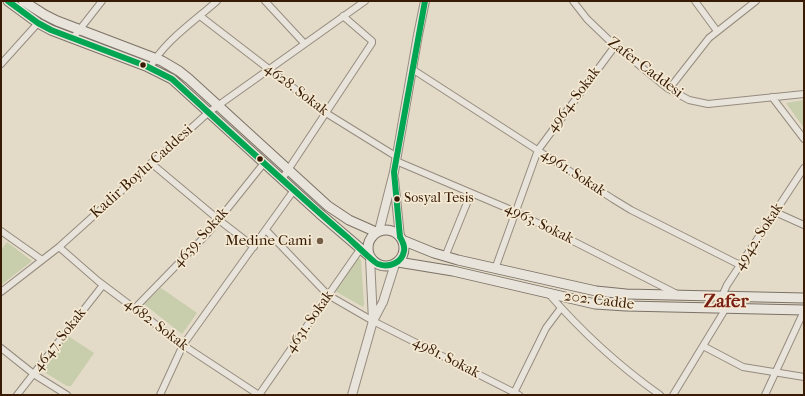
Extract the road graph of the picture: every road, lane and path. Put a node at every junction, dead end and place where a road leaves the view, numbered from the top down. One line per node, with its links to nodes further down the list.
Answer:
1 (8, 1): 13 (main road)
2 (23, 1): 14 (main road)
3 (102, 1): 14 (street)
4 (217, 1): 11 (street)
5 (264, 1): 17 (street)
6 (365, 1): 12 (street, Kadir Boylu Caddesi)
7 (425, 1): 23 (street)
8 (573, 1): 18 (street, Zafer Caddesi)
9 (695, 1): 15 (street)
10 (756, 1): 15 (street)
11 (200, 16): 19 (street); 22 (street, 4628. Sokak)
12 (343, 16): 17 (street, Kadir Boylu Caddesi); 29 (street)
13 (38, 23): 16 (main road); 20 (street)
14 (79, 30): 16 (street); 19 (main road)
15 (717, 31): 24 (street)
16 (72, 38): 21 (main road)
17 (304, 43): 22 (street, Kadir Boylu Caddesi)
18 (615, 46): 24 (street, Zafer Caddesi); 31 (street, 4964. Sokak)
19 (156, 58): 21 (street); 27 (main road)
20 (1, 64)
21 (150, 68): 28 (main road)
22 (268, 69): 27 (street, Kadir Boylu Caddesi); 29 (street, 4628. Sokak)
23 (412, 69): 31 (street, 4961. Sokak); 32 (street)
24 (669, 89): 26 (street, Zafer Caddesi)
25 (804, 94): 26 (street, Zafer Caddesi)
26 (772, 97): 30 (street)
27 (217, 105): 28 (street, Kadir Boylu Caddesi); 36 (main road)
28 (209, 112): 33 (street, Kadir Boylu Caddesi); 34 (main road)
29 (326, 113): 32 (street, 4628. Sokak); 36 (street)
30 (804, 139)
31 (538, 150): 41 (street, 4964. Sokak); 56 (street, 4961. Sokak)
32 (396, 159): 37 (street); 40 (street, 4963. Sokak)
33 (151, 163): 43 (street); 49 (street, Kadir Boylu Caddesi)
34 (264, 163): 38 (main road); 43 (street, 4639. Sokak)
35 (804, 168): 42 (street, 4942. Sokak)
36 (288, 171): 38 (street); 47 (main road)
37 (394, 172): 47 (street); 48 (street)
38 (282, 179): 39 (main road)
39 (294, 190): 45 (street); 51 (main road)
40 (471, 193): 41 (street, 4963. Sokak); 53 (street)
41 (516, 212): 57 (street, 4964. Sokak); 62 (street, 4963. Sokak)
42 (775, 212): 44 (street); 56 (street, 4942. Sokak)
43 (219, 220): 50 (street); 65 (street, 4639. Sokak)
44 (804, 225)
45 (266, 230): 50 (street); 61 (street, 4981. Sokak)
46 (1, 231): 54 (street)
47 (378, 232): 48 (main road); 52 (main road)
48 (401, 238): 53 (main road, 202. Cadde); 55 (main road)
49 (59, 247): 54 (street, Kadir Boylu Caddesi); 58 (street, 4682. Sokak)
50 (254, 247): 70 (street)
51 (361, 248): 52 (main road); 61 (street, 4631. Sokak)
52 (369, 256): 55 (main road); 69 (street)
53 (445, 257): 57 (main road, 202. Cadde)
54 (42, 260): 59 (street, Kadir Boylu Caddesi)
55 (397, 263): 60 (main road, 202. Cadde); 69 (street)
56 (740, 265): 63 (street, 4942. Sokak)
57 (495, 269): 62 (main road, 202. Cadde)
58 (103, 285): 65 (street, 4682. Sokak); 74 (street, 4647. Sokak)
59 (1, 292)
60 (548, 293): 66 (street); 67 (main road, 202. Cadde)
61 (328, 295): 69 (street, 4981. Sokak); 80 (street, 4631. Sokak)
62 (678, 295): 63 (main road, 202. Cadde)
63 (722, 296): 64 (main road, 202. Cadde); 67 (street, 4942. Sokak)
64 (804, 298)
65 (134, 308): 70 (street, 4682. Sokak)
66 (561, 308): 76 (street); 82 (street)
67 (723, 308): 68 (main road, 202. Cadde); 71 (street)
68 (804, 310): 73 (street)
69 (373, 321): 76 (street, 4981. Sokak); 81 (street)
70 (183, 345): 79 (street); 80 (street, 4682. Sokak)
71 (703, 346): 73 (street); 83 (street)
72 (2, 350): 74 (street)
73 (775, 373): 75 (street); 84 (street)
74 (34, 374): 77 (street, 4647. Sokak); 78 (street)
75 (804, 377)
76 (515, 394)
77 (17, 395)
78 (67, 395)
79 (160, 395)
80 (259, 395)
81 (352, 395)
82 (660, 395)
83 (672, 395)
84 (765, 395)

